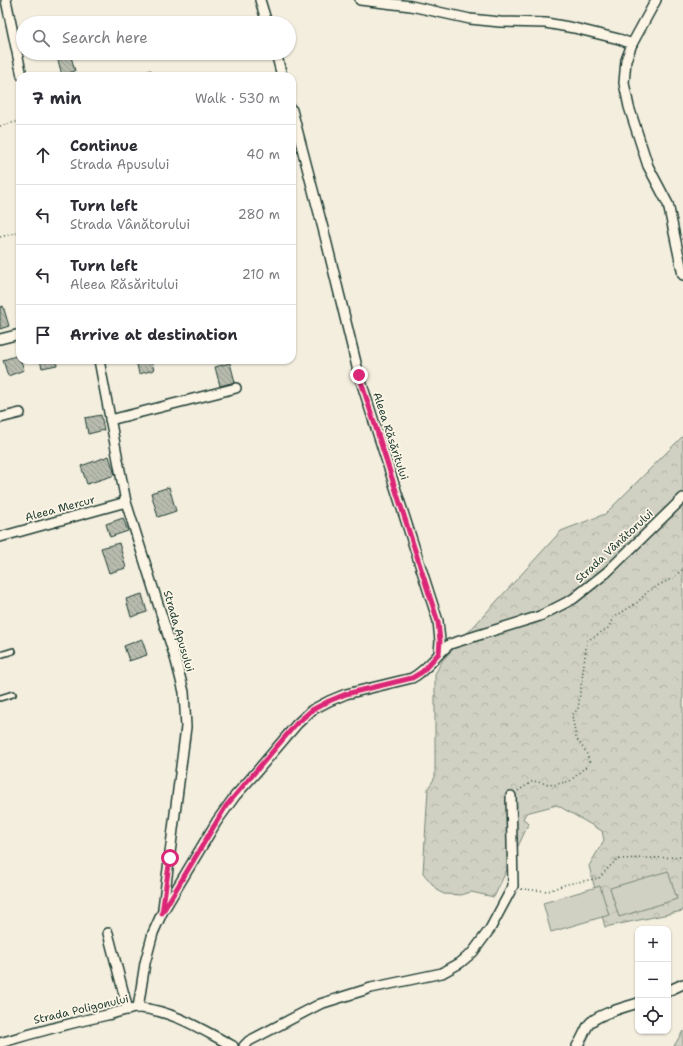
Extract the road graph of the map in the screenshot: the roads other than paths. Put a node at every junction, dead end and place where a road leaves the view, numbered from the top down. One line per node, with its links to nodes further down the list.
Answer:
1 (6, 0): 8 (street)
2 (260, 0): 6 (street)
3 (360, 0): 5 (street)
4 (656, 0): 7 (street)
5 (409, 3): 7 (street)
6 (265, 16)
7 (632, 44): 14 (street)
8 (16, 48)
9 (19, 60): 11 (street)
10 (278, 60): 12 (street)
11 (21, 72)
12 (281, 72)
13 (296, 125): 26 (street, Aleea Răsăritului)
14 (683, 275)
15 (16, 335): 16 (street)
16 (0, 340)
17 (100, 364): 21 (street, Strada Apusului)
18 (236, 388): 21 (street)
19 (20, 413): 20 (street)
20 (0, 418)
21 (110, 420): 23 (street, Strada Apusului)
22 (683, 498): 26 (street, Strada Vânătorului)
23 (126, 502): 24 (street, Aleea Mercur); 31 (street, Strada Apusului)
24 (0, 537)
25 (13, 651): 27 (lane)
26 (439, 653): 31 (street, Strada Vânătorului)
27 (0, 655)
28 (13, 694): 29 (lane)
29 (0, 698)
30 (511, 796): 40 (street)
31 (162, 913): 36 (street, Strada Vânătorului)
32 (108, 933): 37 (street)
33 (683, 984): 34 (street)
34 (671, 990)
35 (635, 1004): 41 (street)
36 (138, 1008): 37 (street, Strada Poligonului); 39 (street, Strada Poligonului)
37 (128, 1010): 38 (street, Strada Poligonului)
38 (0, 1042)
39 (233, 1046)
40 (244, 1046)
41 (577, 1046)

